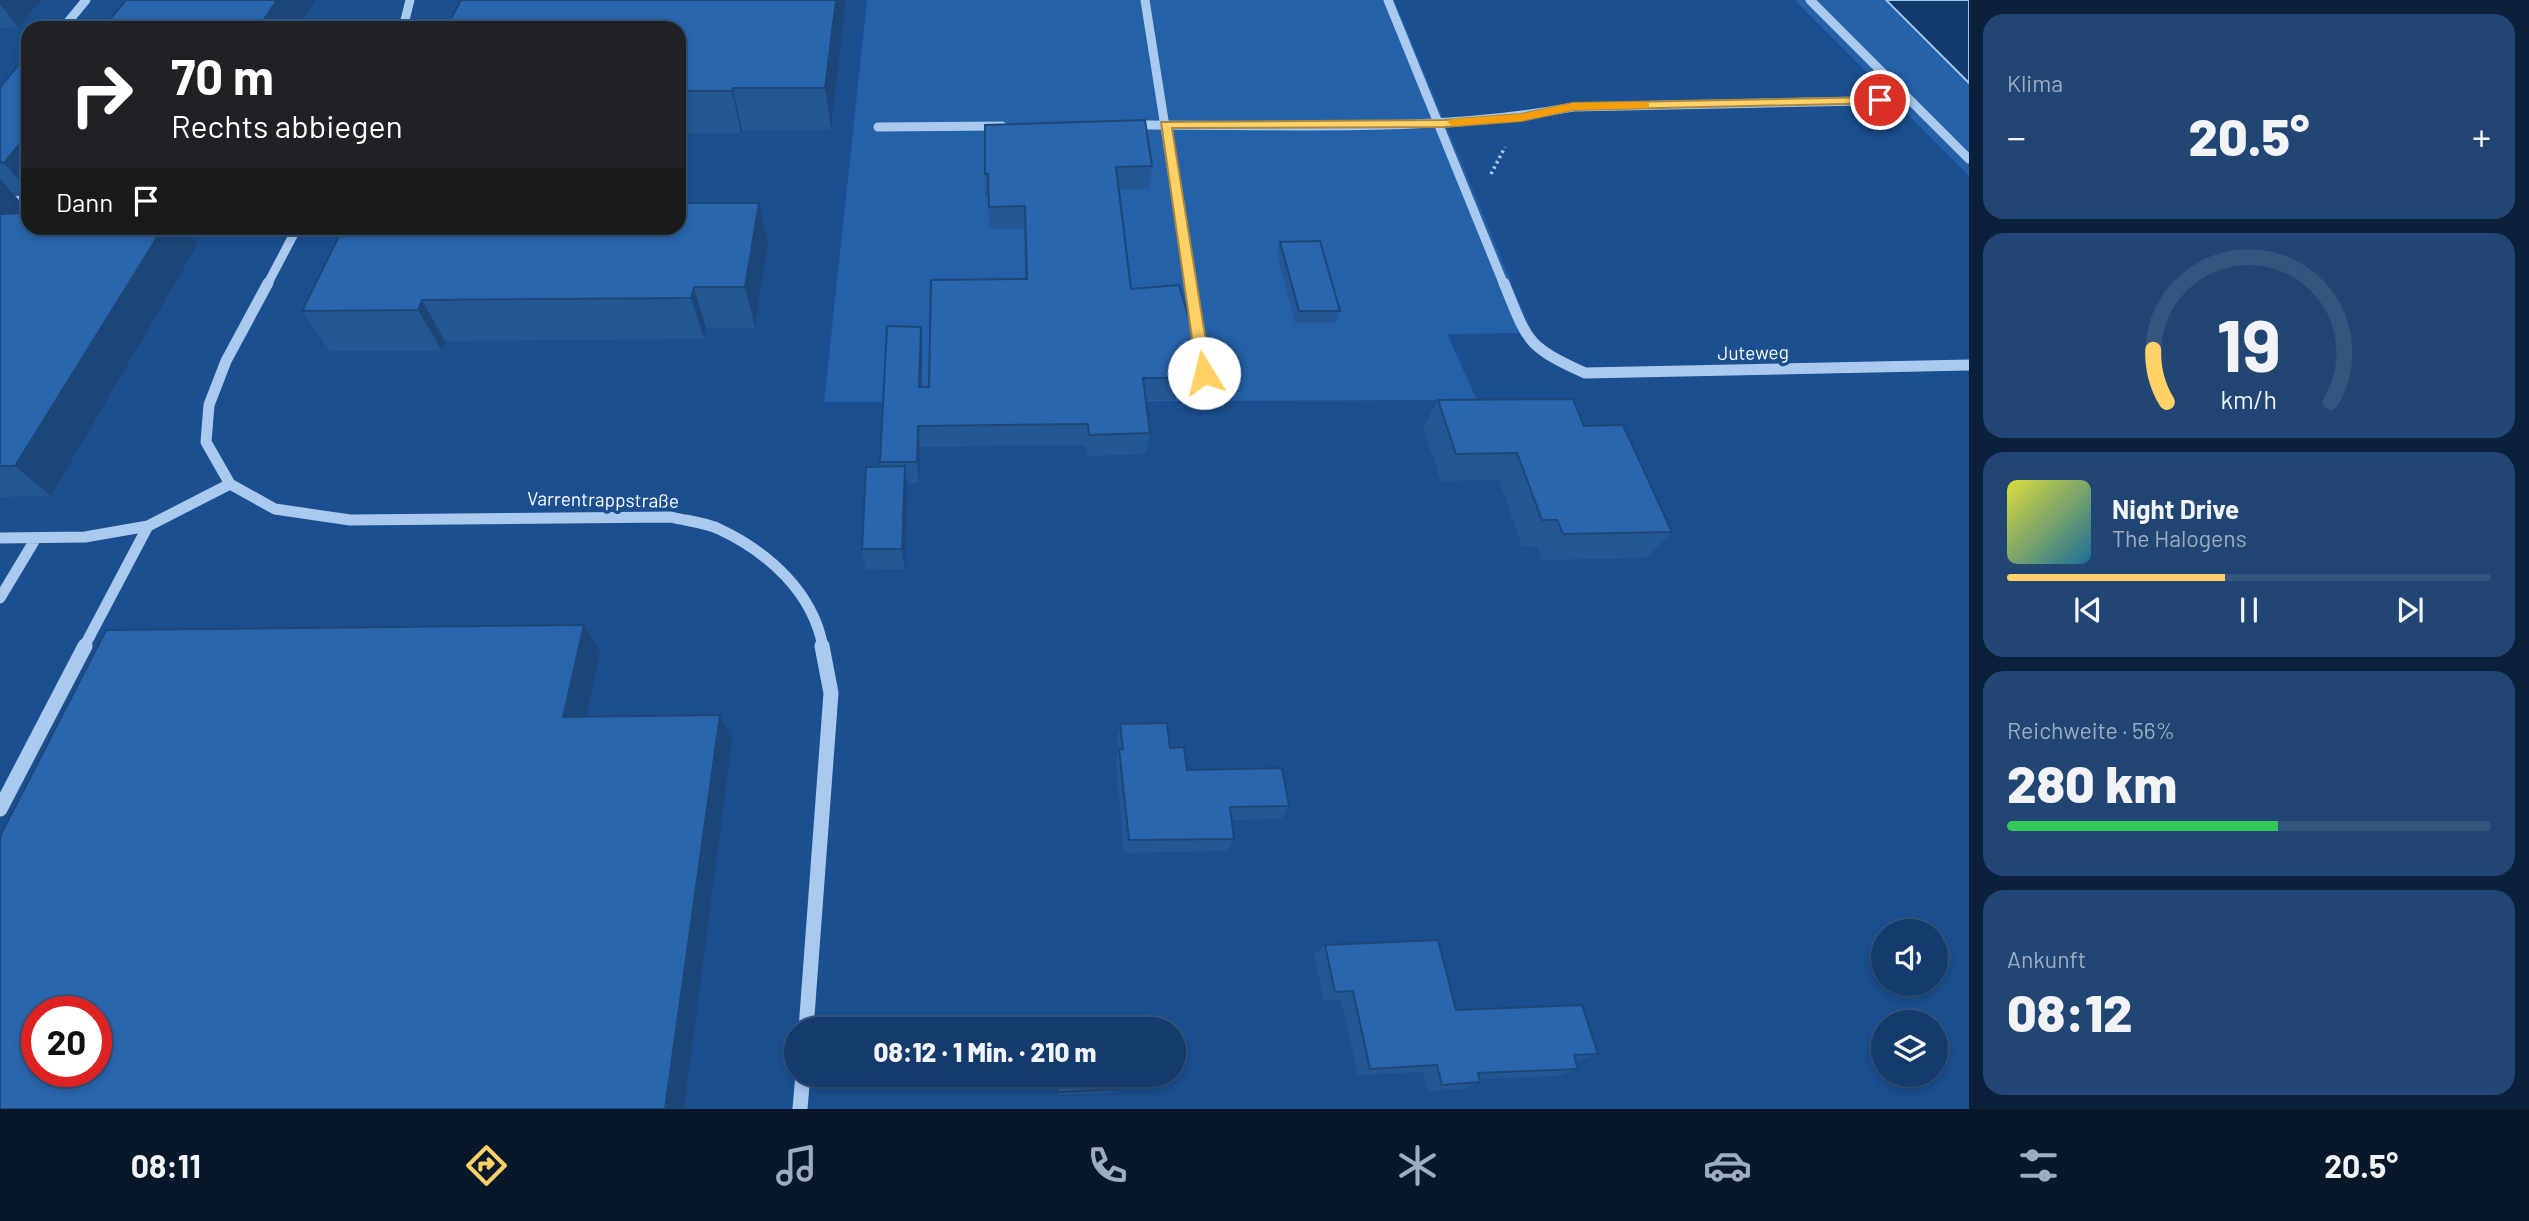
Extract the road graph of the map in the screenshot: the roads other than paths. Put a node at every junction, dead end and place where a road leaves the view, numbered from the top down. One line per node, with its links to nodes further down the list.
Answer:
1 (86, 0): 6 (street)
2 (410, 0): 7 (street)
3 (1145, 0): 11 (street)
4 (1388, 0): 9 (street)
5 (1810, 0): 8 (street)
6 (69, 21)
7 (405, 21)
8 (1908, 100): 9 (street); 14 (street)
9 (1438, 123): 11 (street); 18 (street, Juteweg)
10 (1124, 125): 11 (street)
11 (1165, 125): 19 (street)
12 (1015, 126): 13 (street)
13 (878, 127)
14 (1969, 159)
15 (21, 200): 16 (street)
16 (0, 201)
17 (293, 235): 20 (street)
18 (1969, 365)
19 (1204, 373)
20 (230, 484): 21 (street); 26 (street, Varrentrappstraße)
21 (148, 526): 23 (street); 25 (street)
22 (0, 538): 23 (street)
23 (36, 538): 24 (street)
24 (0, 598)
25 (0, 809)
26 (807, 1017)
27 (802, 1087): 28 (street)
28 (800, 1109)

